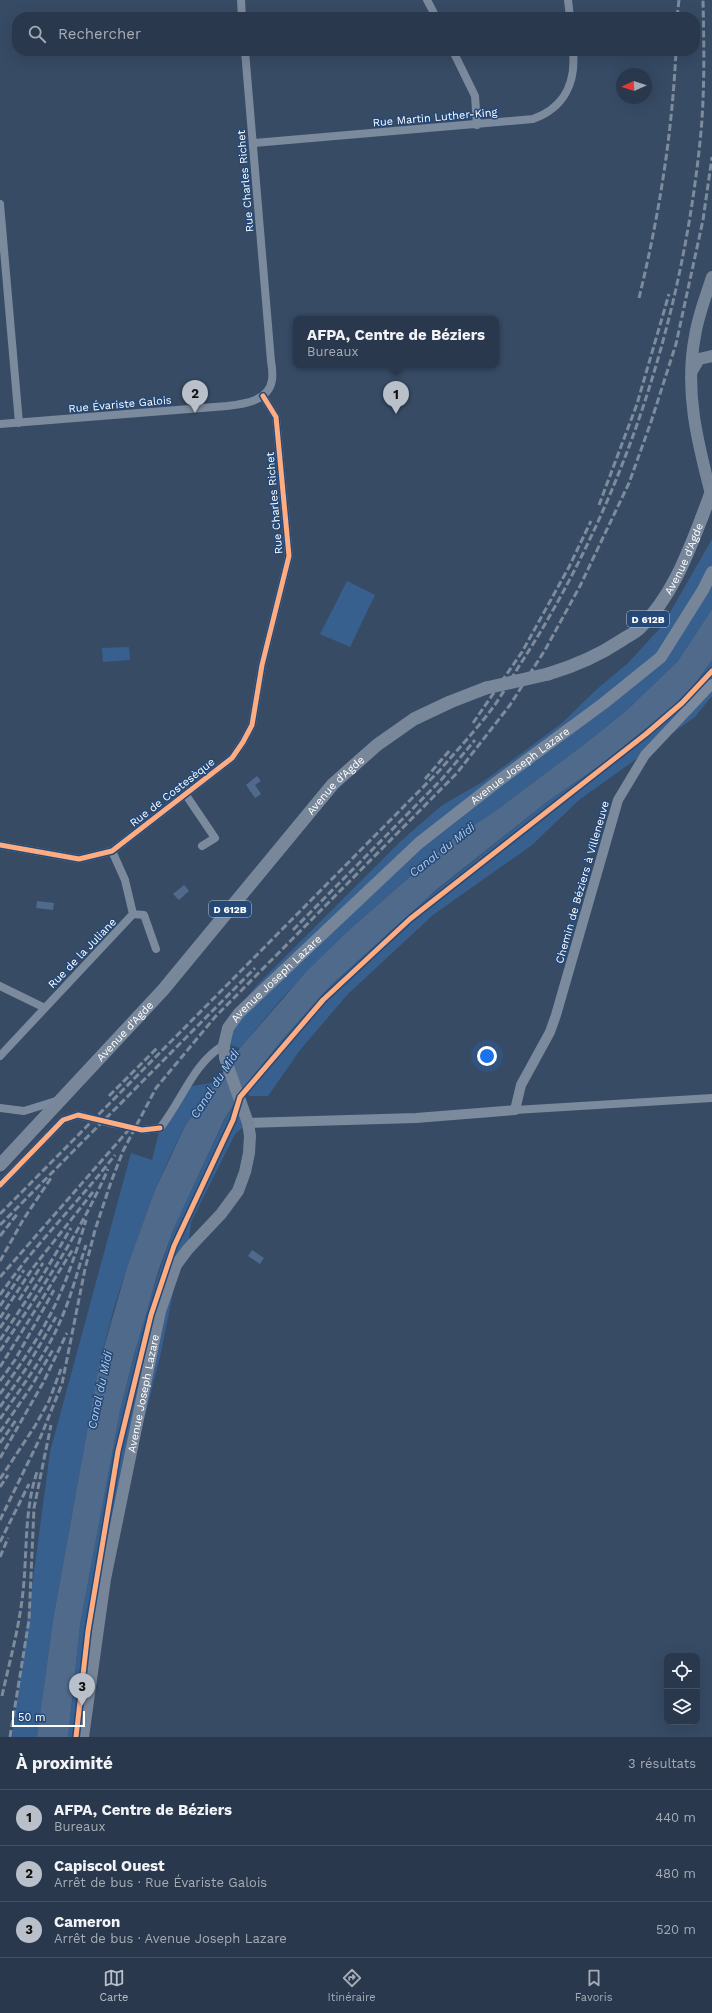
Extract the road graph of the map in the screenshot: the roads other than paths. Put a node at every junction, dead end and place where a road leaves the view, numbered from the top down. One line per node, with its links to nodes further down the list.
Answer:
1 (241, 0): 4 (street)
2 (427, 0): 5 (street)
3 (568, 0): 6 (street)
4 (242, 12)
5 (433, 12)
6 (569, 12)
7 (245, 56): 11 (street, Rue Charles Richet)
8 (455, 56): 10 (street)
9 (573, 56): 10 (street, Rue Martin Luther-King)
10 (477, 125): 11 (street, Rue Martin Luther-King)
11 (253, 143): 16 (street, Rue Charles Richet)
12 (0, 204): 17 (street)
13 (712, 277): 15 (main road)
14 (712, 356): 15 (main road)
15 (690, 374): 20 (main road)
16 (263, 396): 17 (street, Rue Évariste Galois); 22 (street, Rue Charles Richet)
17 (19, 423): 18 (street, Rue Évariste Galois)
18 (0, 424)
19 (712, 490): 34 (main road, Avenue d'Agde / D 612B, bridge)
20 (712, 498)
21 (712, 572): 32 (main road, Avenue Joseph Lazare)
22 (270, 635): 24 (street, Rue de Costesèque)
23 (712, 684): 37 (street, Chemin de Béziers à Villeneuve)
24 (186, 795): 26 (street); 27 (street, Rue de Costesèque)
25 (0, 845): 27 (street, Rue de Costesèque)
26 (202, 846)
27 (112, 851): 28 (street)
28 (133, 914): 29 (street); 31 (street, Rue de la Juliane)
29 (156, 949)
30 (0, 986): 31 (street)
31 (45, 1008): 33 (street, Rue de la Juliane)
32 (224, 1045): 38 (main road, Avenue Joseph Lazare); 40 (street)
33 (0, 1056)
34 (64, 1097): 36 (street); 41 (main road, Avenue d'Agde / D 612B)
35 (712, 1098): 37 (street)
36 (0, 1108)
37 (515, 1110): 38 (street)
38 (246, 1118): 43 (main road, Avenue Joseph Lazare)
39 (115, 1124): 42 (street)
40 (142, 1130)
41 (0, 1165)
42 (0, 1185)
43 (83, 1737)

